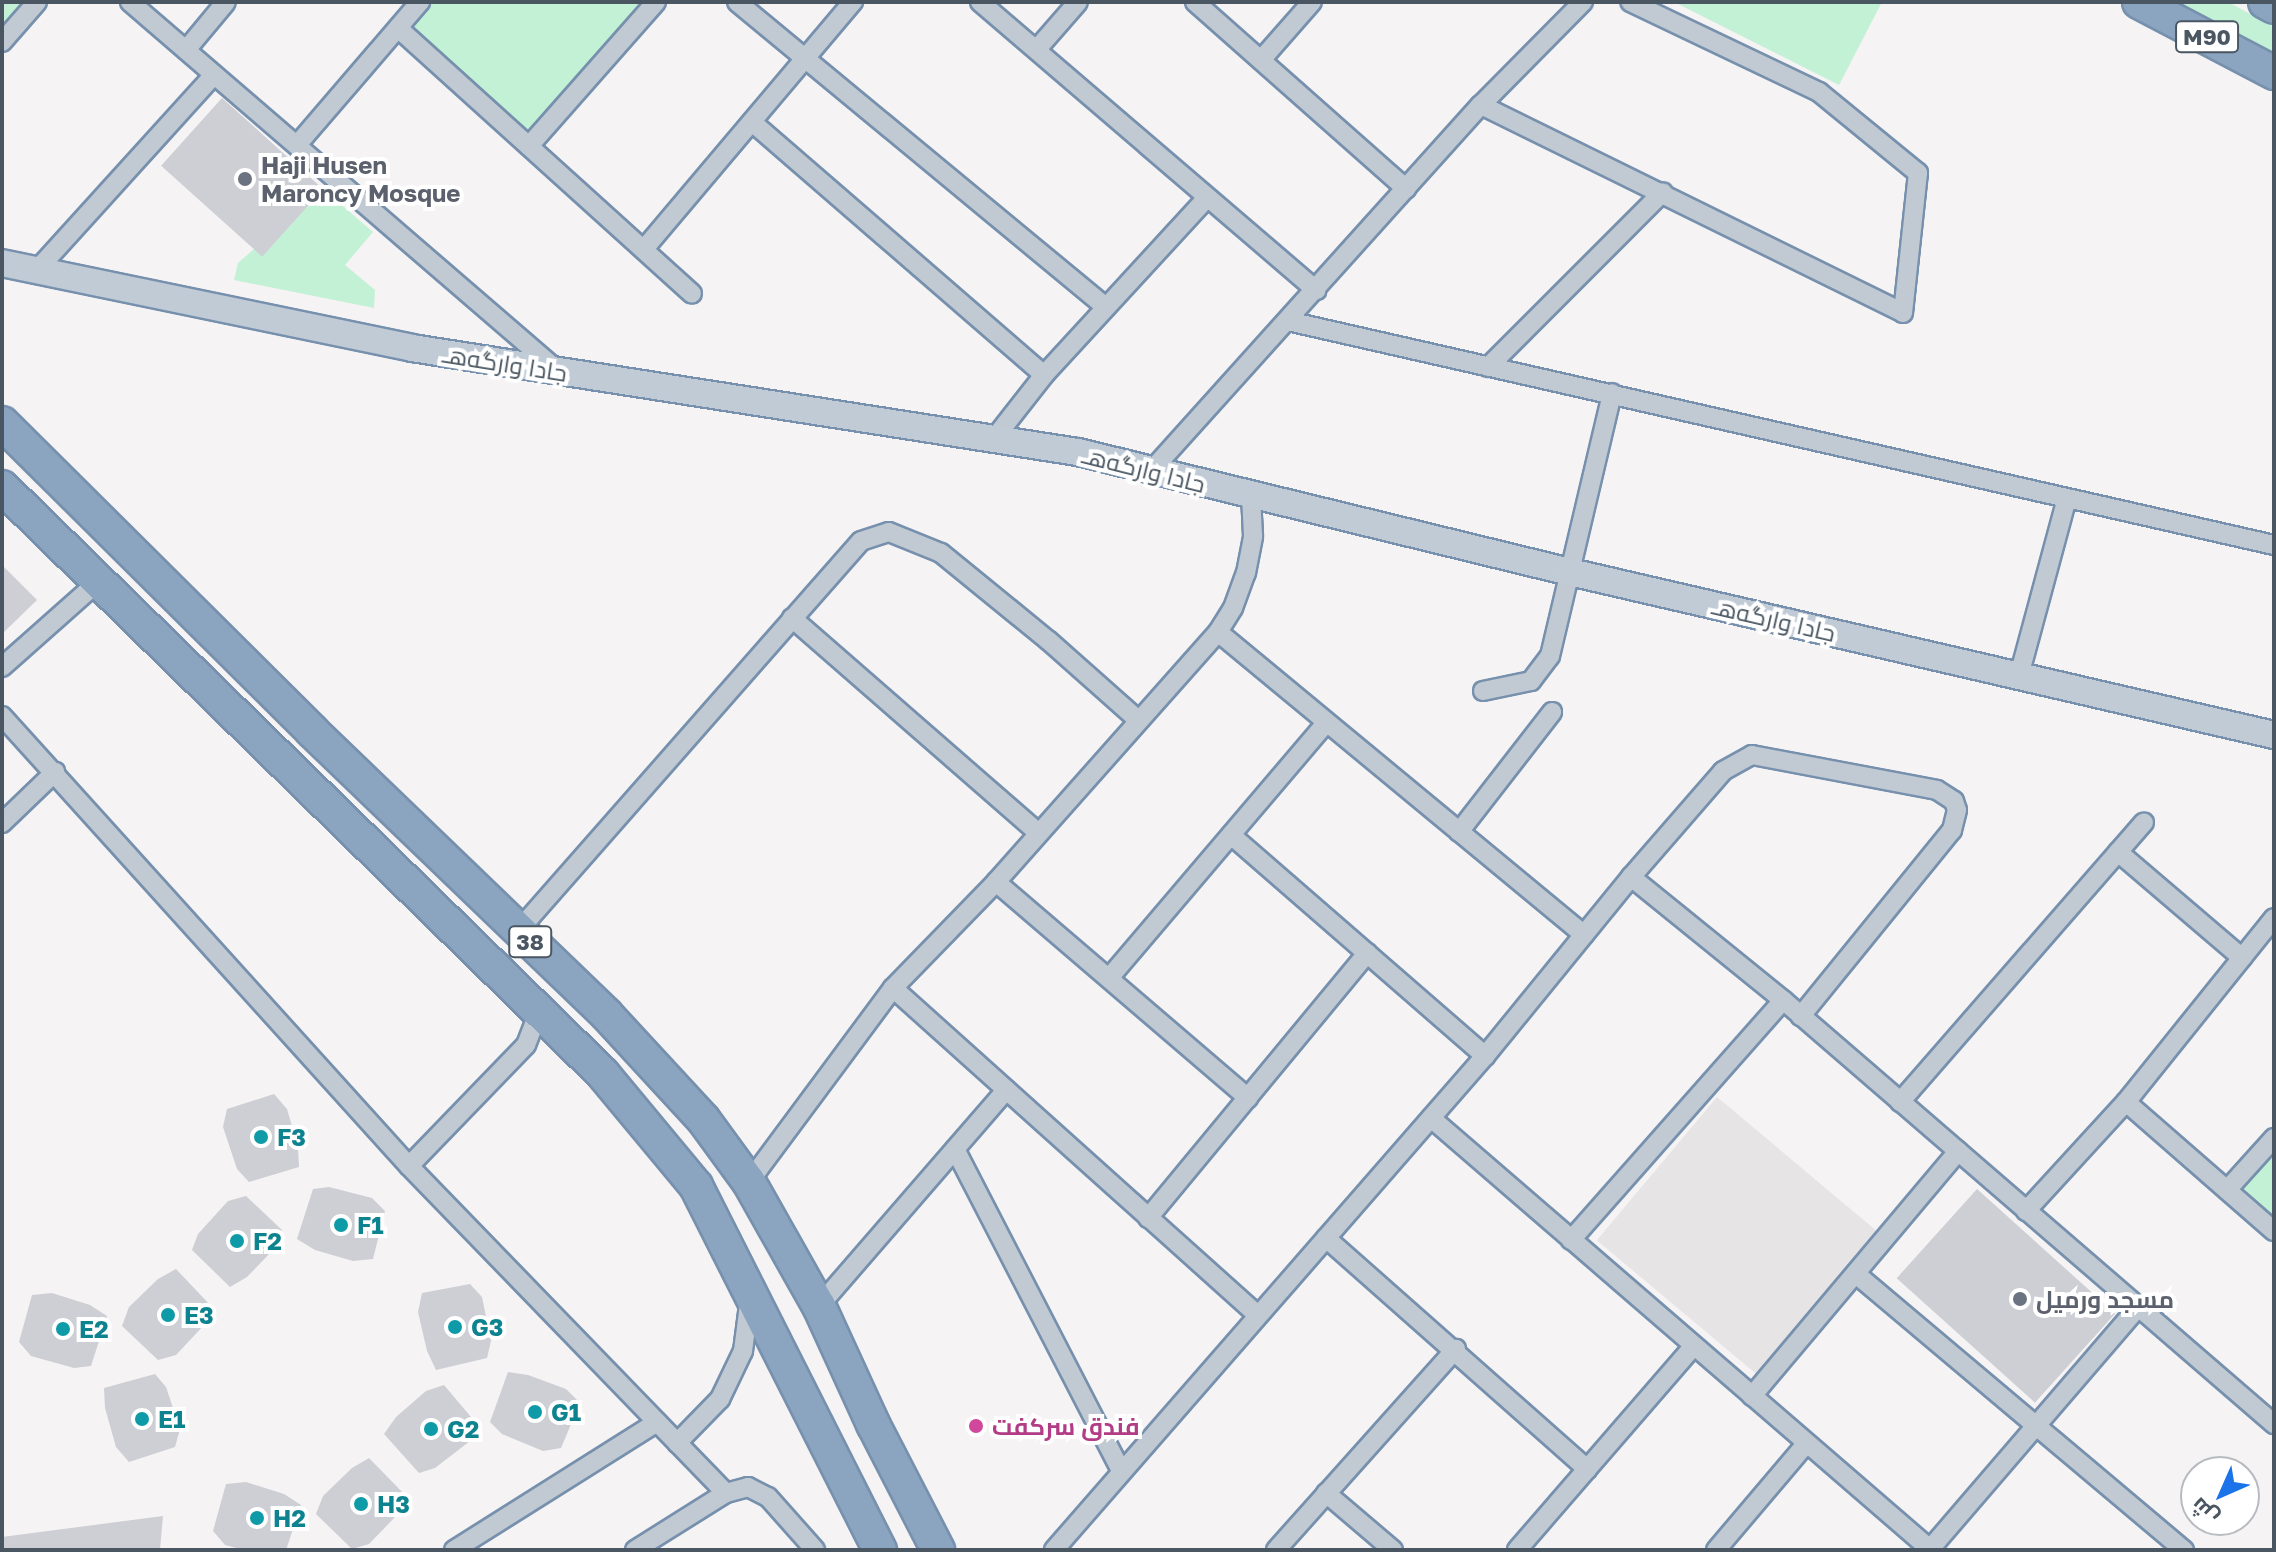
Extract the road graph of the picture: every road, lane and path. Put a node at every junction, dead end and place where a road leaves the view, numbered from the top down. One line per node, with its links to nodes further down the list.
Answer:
1 (37, 2): 18 (street)
2 (130, 2): 20 (street)
3 (226, 2): 20 (street)
4 (420, 2): 17 (street)
5 (656, 2): 28 (street)
6 (737, 2): 21 (street)
7 (853, 2): 21 (street)
8 (980, 2): 19 (street)
9 (1078, 2): 19 (street)
10 (1195, 2): 22 (street)
11 (1312, 2): 22 (street)
12 (1583, 2): 25 (street)
13 (1630, 2): 30 (street)
14 (2139, 2): 23 (highway, M90)
15 (2265, 2): 16 (highway, M90)
16 (2274, 7)
17 (398, 28): 27 (street); 28 (street)
18 (2, 42)
19 (1037, 49): 31 (street)
20 (186, 50): 24 (street)
21 (806, 59): 26 (street); 37 (street)
22 (1261, 60): 29 (street)
23 (2274, 73)
24 (214, 75): 27 (street); 34 (street)
25 (1481, 105): 29 (street); 30 (street)
26 (752, 122): 32 (street); 41 (street)
27 (297, 145): 40 (street)
28 (529, 146): 32 (street)
29 (1406, 189): 35 (street)
30 (1663, 192): 39 (street)
31 (1206, 199): 35 (street); 37 (street)
32 (644, 249): 36 (street)
33 (2, 263): 34 (street, جادا وارگه‌هـ)
34 (37, 270): 40 (street, جادا وارگه‌هـ)
35 (1316, 290): 38 (street)
36 (692, 294)
37 (1105, 306): 41 (street)
38 (1288, 321): 39 (street); 45 (street)
39 (1488, 367): 42 (street)
40 (560, 372): 44 (street, جادا وارگه‌هـ)
41 (1044, 375): 44 (street)
42 (1612, 393): 48 (street); 50 (street)
43 (2, 423): 54 (highway, 38)
44 (993, 440): 45 (street, جادا وارگه‌هـ)
45 (1151, 471): 47 (street, جادا وارگه‌هـ)
46 (2, 487): 51 (highway, 38)
47 (1251, 495): 50 (street, جادا وارگه‌هـ); 53 (street)
48 (2067, 498): 49 (street); 57 (street)
49 (2274, 545)
50 (1570, 572): 57 (street, جادا وارگه‌هـ); 59 (street)
51 (99, 581): 55 (street); 56 (highway, 38)
52 (792, 618): 62 (street); 69 (street); 76 (street)
53 (1218, 632): 62 (street); 64 (street)
54 (221, 640): 56 (highway); 58 (highway, 38)
55 (2, 667)
56 (192, 672): 63 (highway, 38)
57 (2019, 676): 65 (street, جادا وارگه‌هـ)
58 (272, 690): 63 (highway); 76 (highway, 38)
59 (1483, 691)
60 (1552, 712): 70 (street)
61 (2, 716): 66 (street)
62 (1137, 719): 69 (street)
63 (242, 722): 83 (highway, 38)
64 (1326, 723): 70 (street); 71 (street)
65 (2274, 735)
66 (55, 772): 68 (street); 96 (street)
67 (2144, 822): 72 (street)
68 (2, 823)
69 (1037, 832): 74 (street)
70 (1459, 832): 77 (street)
71 (1231, 835): 78 (street); 80 (street)
72 (2118, 852): 79 (street); 90 (street)
73 (1631, 877): 77 (street); 82 (street); 84 (street)
74 (996, 882): 80 (street); 81 (street)
75 (2274, 918): 79 (street)
76 (518, 931): 97 (highway, 38)
77 (1584, 935): 87 (street)
78 (1367, 953): 87 (street); 89 (street)
79 (2242, 958): 91 (street)
80 (1109, 978): 89 (street)
81 (893, 988): 88 (street); 97 (street)
82 (1783, 1000): 84 (street); 103 (street)
83 (534, 1006): 85 (highway, 38); 86 (street)
84 (1801, 1016): 90 (street)
85 (567, 1038): 86 (street); 105 (highway, 38)
86 (526, 1045): 96 (street)
87 (1485, 1056): 92 (street)
88 (1006, 1090): 94 (street); 100 (street)
89 (1248, 1098): 100 (street)
90 (1900, 1102): 95 (street)
91 (2126, 1102): 98 (street); 99 (street)
92 (1431, 1118): 102 (street); 103 (street)
93 (2274, 1138): 98 (street)
94 (955, 1149): 106 (street); 118 (street)
95 (1958, 1151): 99 (street); 104 (street)
96 (409, 1166): 113 (street)
97 (749, 1182): 106 (highway, 38)
98 (2227, 1190): 101 (street)
99 (2026, 1211): 107 (street)
100 (1148, 1218): 108 (street)
101 (2274, 1231)
102 (1326, 1238): 108 (street); 110 (street)
103 (1571, 1240): 109 (street)
104 (1856, 1274): 111 (street); 114 (street)
105 (750, 1293): 115 (street); 125 (highway, 38)
106 (819, 1306): 126 (highway, 38)
107 (2138, 1307): 112 (street); 114 (street)
108 (1257, 1315): 118 (street)
109 (1694, 1346): 111 (street); 117 (street)
110 (1456, 1349): 117 (street); 120 (street)
111 (1752, 1396): 116 (street)
112 (2272, 1418)
113 (657, 1422): 115 (street); 122 (street)
114 (2036, 1426): 121 (street); 132 (street)
115 (677, 1443): 119 (street)
116 (1806, 1444): 121 (street); 131 (street)
117 (1587, 1469): 130 (street)
118 (1121, 1471): 127 (street)
119 (726, 1493): 123 (street); 124 (street)
120 (1326, 1493): 128 (street); 129 (street)
121 (1931, 1549)
122 (454, 1550)
123 (635, 1550)
124 (815, 1550)
125 (880, 1550)
126 (938, 1550)
127 (1054, 1550)
128 (1276, 1550)
129 (1393, 1550)
130 (1517, 1550)
131 (1716, 1550)
132 (2184, 1550)

